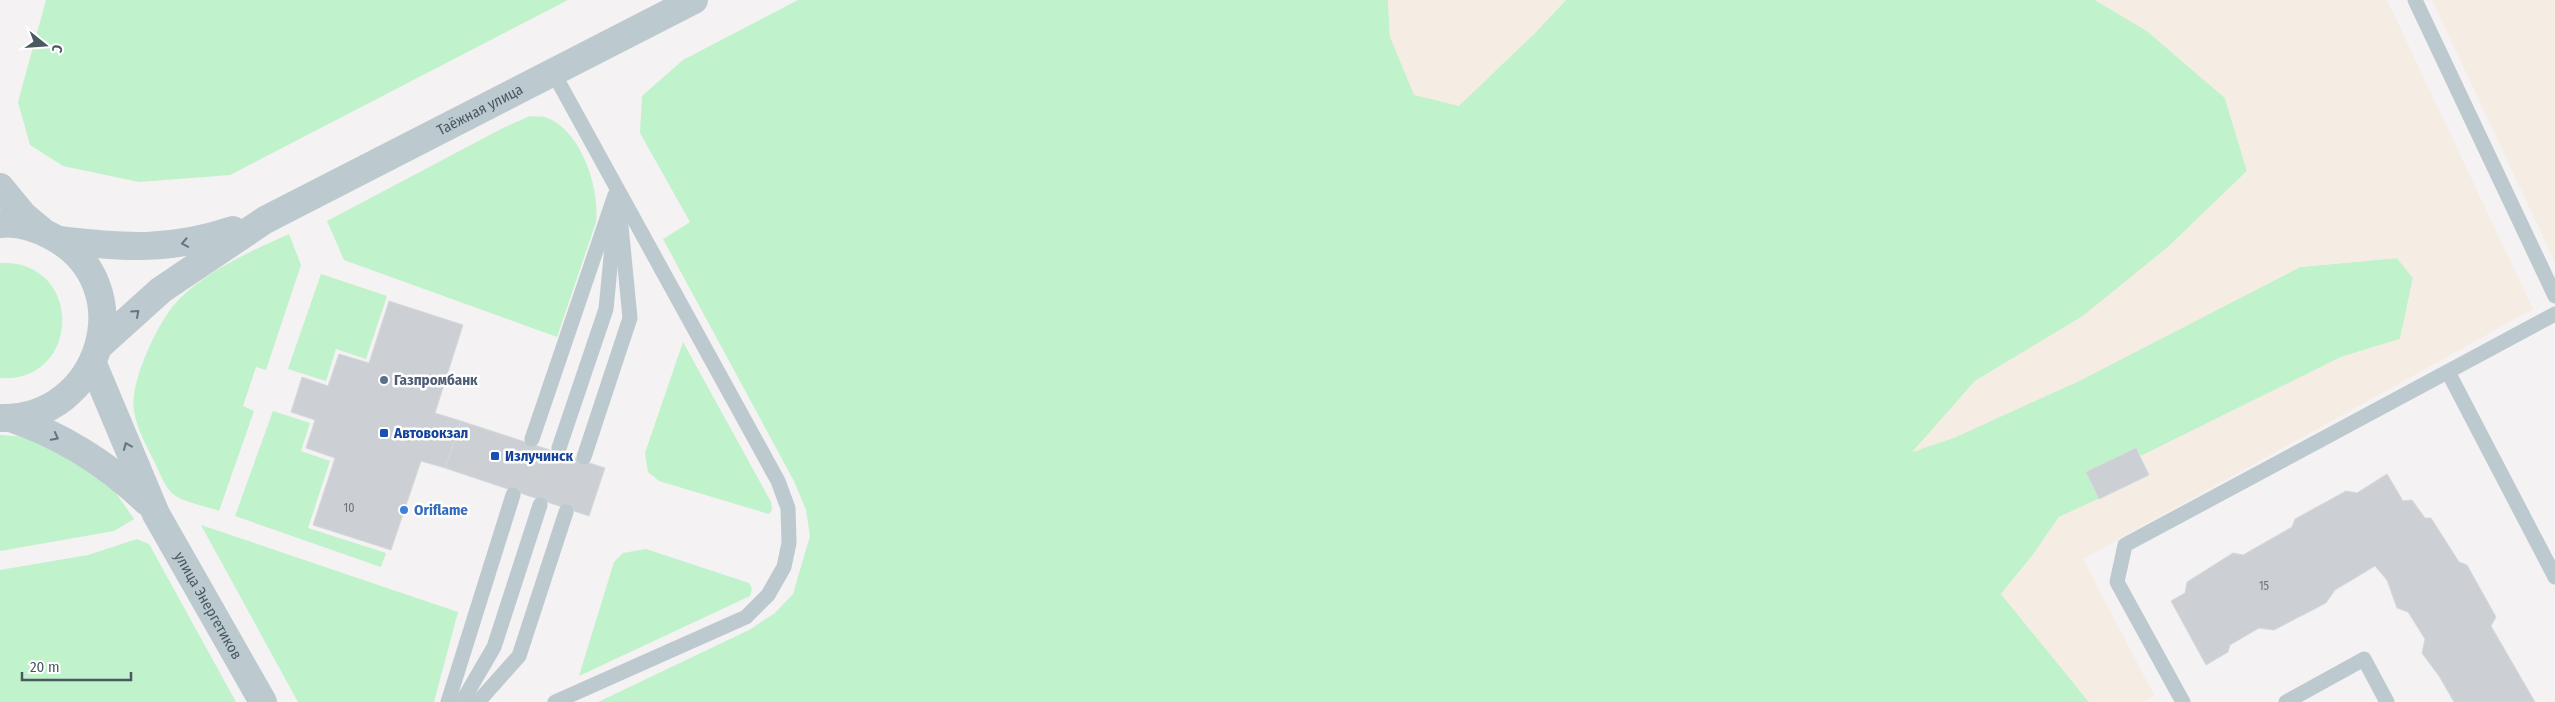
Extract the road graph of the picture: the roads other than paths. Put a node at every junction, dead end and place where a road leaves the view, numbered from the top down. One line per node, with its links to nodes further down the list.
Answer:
1 (694, 0): 3 (street, Таёжная улица)
2 (2415, 0): 9 (lane)
3 (553, 72): 5 (lane); 6 (street, Таёжная улица)
4 (0, 187): 8 (street)
5 (617, 188): 14 (lane); 15 (lane); 16 (lane); 26 (lane)
6 (265, 220): 8 (street, one-way to 8); 11 (street, one-way to 6)
7 (0, 224): 8 (street)
8 (51, 236): 11 (street)
9 (2555, 296)
10 (2555, 314): 12 (lane)
11 (96, 354): 13 (street); 19 (street, one-way to 11)
12 (2448, 372): 21 (lane); 27 (lane)
13 (5, 418): 19 (street, one-way to 19)
14 (532, 439)
15 (559, 448)
16 (584, 457)
17 (513, 495): 23 (lane)
18 (540, 505): 24 (lane)
19 (153, 507): 22 (street, улица Энергетиков)
20 (566, 512): 25 (lane)
21 (2555, 577)
22 (263, 702)
23 (448, 702)
24 (462, 702)
25 (478, 702)
26 (555, 702)
27 (2184, 702)
28 (2286, 702): 29 (lane)
29 (2387, 702)

